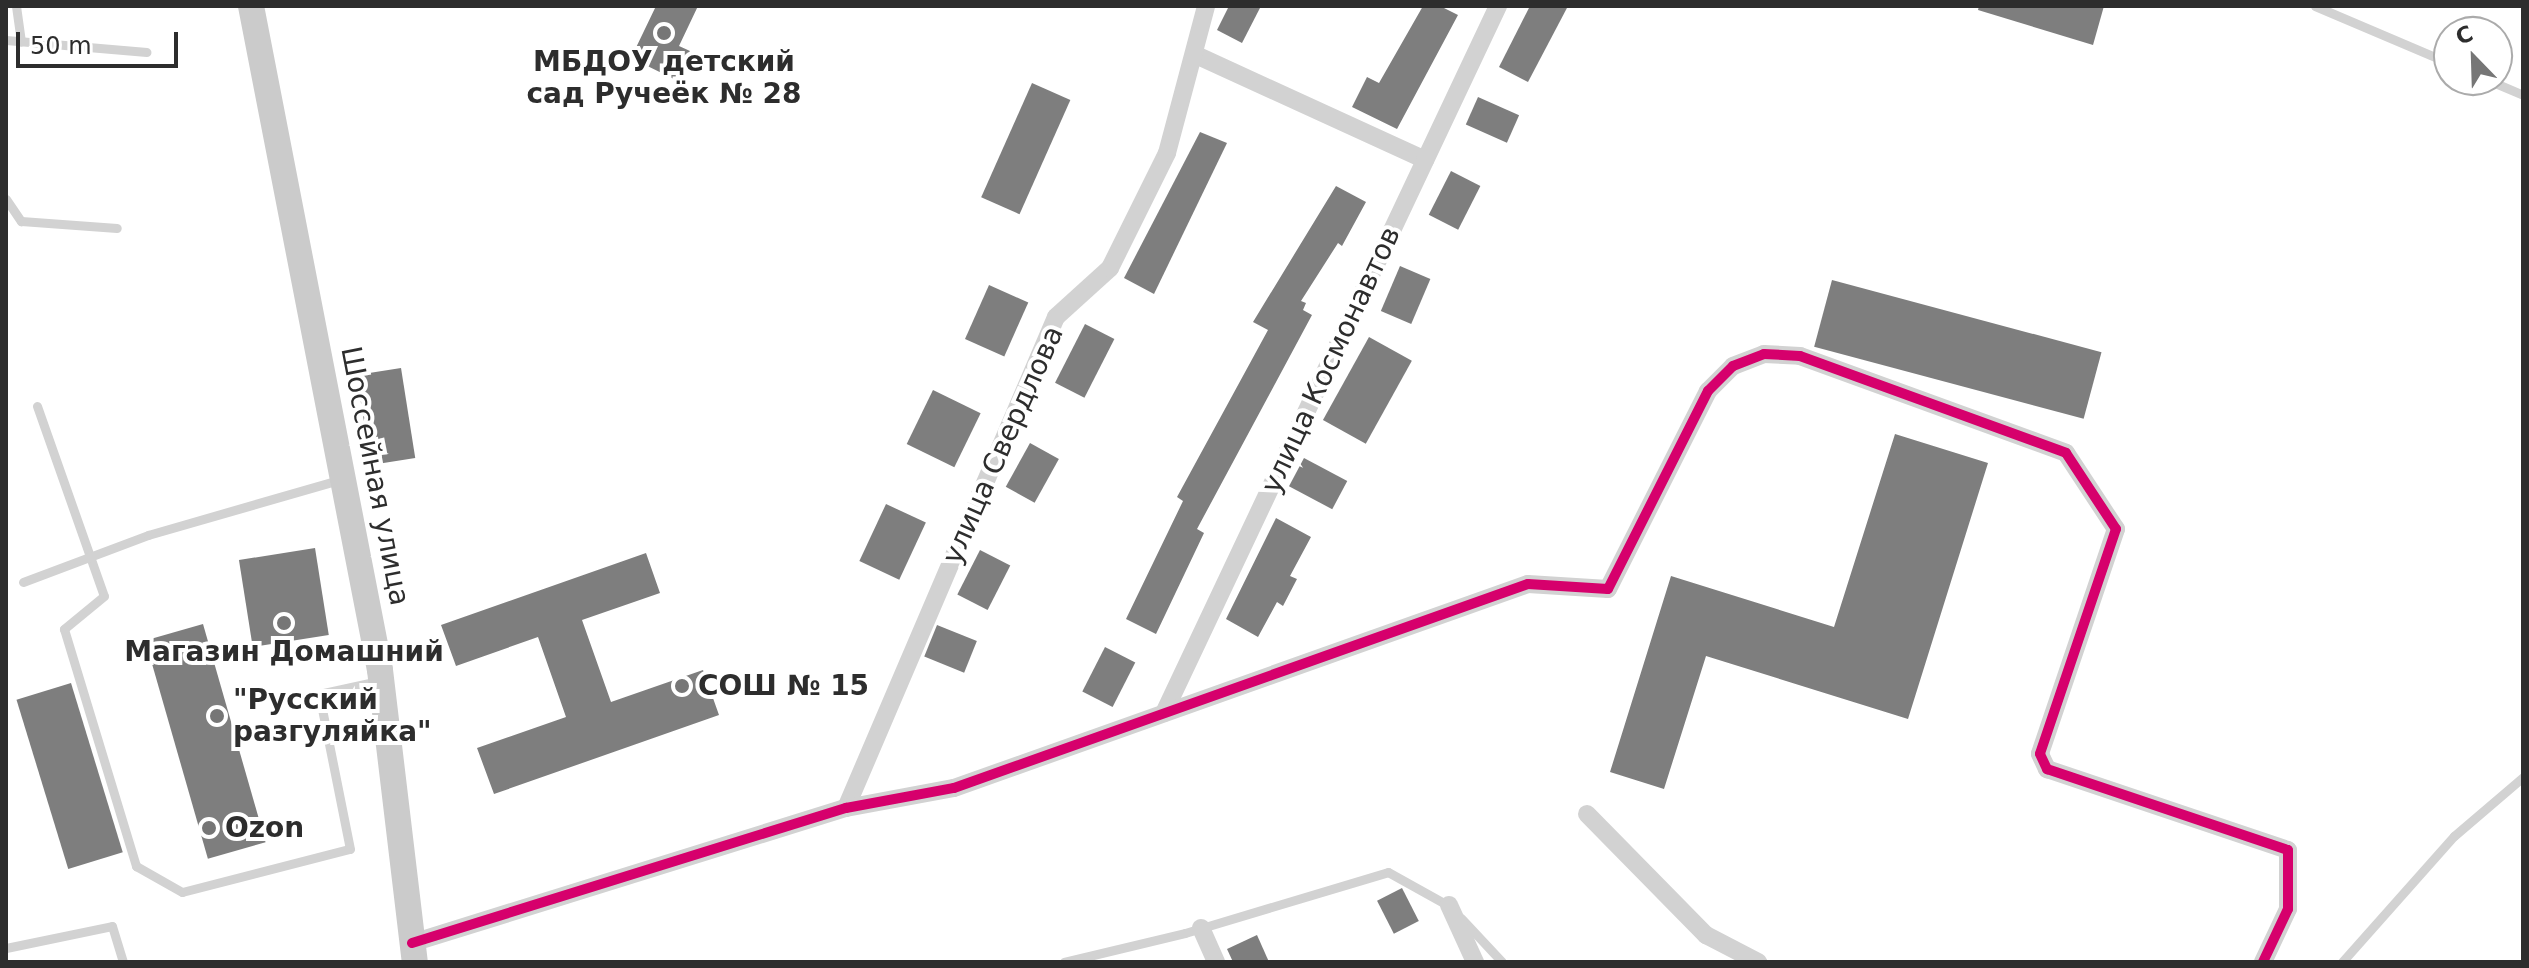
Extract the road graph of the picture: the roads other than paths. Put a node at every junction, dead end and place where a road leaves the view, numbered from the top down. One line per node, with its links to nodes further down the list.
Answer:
1 (16, 6): 7 (lane)
2 (251, 6): 15 (street, Шоссейная улица)
3 (1206, 6): 9 (street, улица Свердлова)
4 (1498, 6): 11 (street, улица Космонавтов)
5 (2315, 6): 10 (lane)
6 (6, 40): 7 (lane)
7 (21, 42): 8 (lane)
8 (146, 52)
9 (1196, 55): 11 (street); 21 (street, улица Свердлова)
10 (2433, 56)
11 (1425, 160): 19 (street, улица Космонавтов)
12 (6, 199): 13 (lane)
13 (117, 228)
14 (37, 406): 16 (lane)
15 (343, 479): 16 (lane); 18 (street, Шоссейная улица)
16 (89, 554): 17 (lane); 18 (lane)
17 (23, 582)
18 (381, 680): 26 (street, Шоссейная улица)
19 (1164, 713): 21 (street); 33 (street)
20 (2523, 777): 34 (lane)
21 (846, 808): 26 (street)
22 (1587, 814): 32 (street)
23 (1449, 905): 24 (lane); 30 (street); 31 (lane)
24 (1201, 928): 28 (lane); 29 (street)
25 (6, 948): 27 (lane)
26 (413, 952)
27 (123, 962)
28 (1064, 962)
29 (1216, 962)
30 (1475, 962)
31 (1502, 962)
32 (1758, 962)
33 (2263, 962)
34 (2342, 962)

